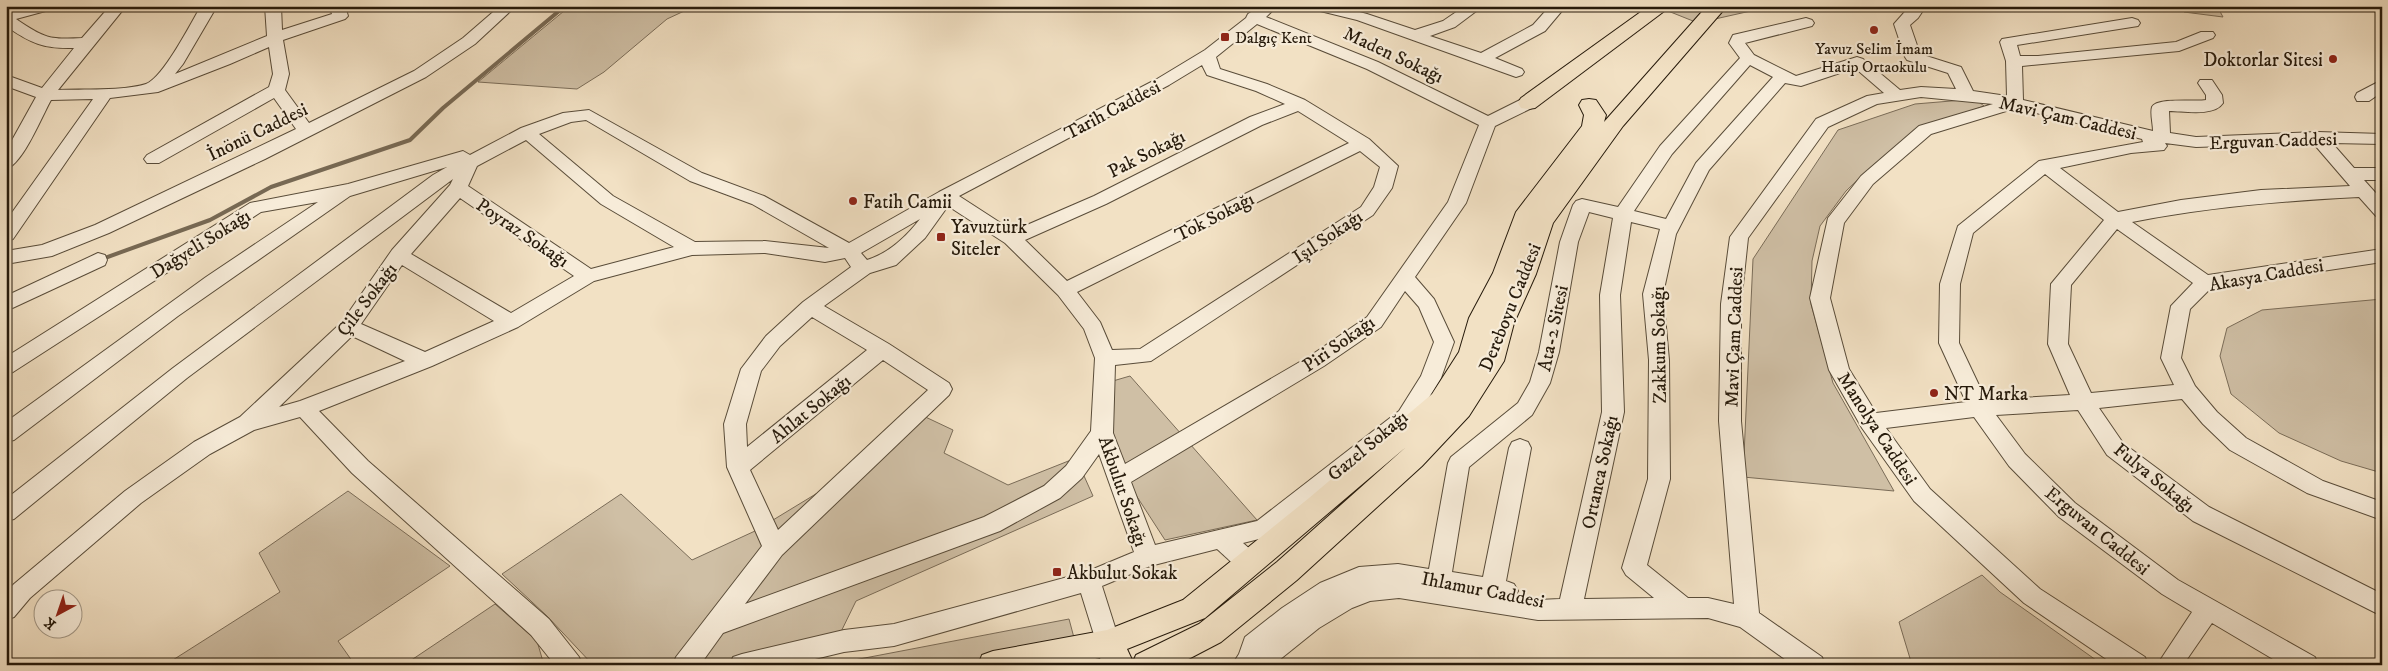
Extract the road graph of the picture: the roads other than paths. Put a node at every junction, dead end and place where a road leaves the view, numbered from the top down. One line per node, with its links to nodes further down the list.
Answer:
1 (48, 6): 17 (street)
2 (119, 6): 23 (street)
3 (209, 6): 34 (street)
4 (273, 6): 22 (street)
5 (338, 6): 22 (street)
6 (509, 6): 47 (street, İnönü Caddesi)
7 (1270, 6): 15 (street, Tarih Caddesi)
8 (1317, 6): 16 (street)
9 (1380, 6): 16 (street)
10 (1476, 6): 20 (street)
11 (1559, 6): 26 (street)
12 (1662, 6): 29 (main road)
13 (1718, 6): 45 (main road, Dereboyu Caddesi)
14 (1918, 6): 38 (street)
15 (1254, 17): 24 (street, Tarih Caddesi); 46 (street, Maden Sokağı)
16 (1362, 17): 20 (street)
17 (6, 18): 23 (street)
18 (1806, 23): 25 (street)
19 (2132, 23): 27 (street)
20 (1416, 35): 26 (street)
21 (2207, 35): 27 (street)
22 (275, 38): 34 (street); 35 (street)
23 (87, 42): 36 (street)
24 (1207, 55): 43 (street, Işıl Sokağı); 63 (street, Tarih Caddesi)
25 (1748, 58): 30 (street); 65 (street)
26 (1482, 59): 28 (street)
27 (2014, 61): 44 (street)
28 (1516, 72)
29 (1566, 76): 41 (main road, Dereboyu Caddesi); 42 (main road)
30 (1783, 76): 39 (street); 67 (street, Zakkum Sokağı)
31 (6, 80): 36 (street)
32 (2206, 83): 51 (street)
33 (2382, 84): 40 (street)
34 (152, 88): 37 (street)
35 (277, 90): 47 (street); 54 (street)
36 (45, 94): 37 (street); 55 (street)
37 (105, 94): 68 (street)
38 (1966, 94): 39 (street, Mavi Çam Caddesi); 44 (street, Mavi Çam Caddesi)
39 (1897, 96): 114 (street, Mavi Çam Caddesi)
40 (2362, 97)
41 (1580, 101): 42 (main road); 45 (main road); 105 (main road, Dereboyu Caddesi)
42 (1528, 102): 46 (street)
43 (1299, 104): 52 (street, Işıl Sokağı); 69 (street, Pak Sokağı)
44 (2015, 104): 51 (street, Mavi Çam Caddesi); 93 (street, Manolya Caddesi)
45 (1628, 106): 123 (main road, Dereboyu Caddesi)
46 (1488, 123): 78 (street, Piri Sokağı)
47 (306, 131): 74 (street, İnönü Caddesi)
48 (527, 132): 53 (street); 70 (street); 71 (street)
49 (2318, 137): 50 (street, Erguvan Caddesi); 51 (street, Erguvan Caddesi); 58 (street)
50 (2382, 139)
51 (2160, 140): 57 (street, Erguvan Caddesi)
52 (1363, 143): 80 (street, Tok Sokağı); 86 (street, Işıl Sokağı)
53 (501, 146): 56 (street); 61 (street, Dağyeli Sokağı)
54 (153, 159)
55 (6, 163)
56 (469, 164): 60 (street, Çile Sokağı); 101 (street)
57 (2044, 165): 66 (street); 92 (street, Erguvan Caddesi)
58 (2349, 174): 59 (street); 62 (street)
59 (2382, 174)
60 (458, 188): 72 (street, Çile Sokağı); 77 (street, Poyraz Sokağı)
61 (348, 190): 88 (street, Dağyeli Sokağı); 96 (street)
62 (2362, 190): 64 (street); 66 (street)
63 (945, 196): 69 (street, Akbulut Sokağı); 71 (street, Tarih Caddesi); 76 (street, Tarih Caddesi)
64 (2382, 212)
65 (1623, 214): 67 (street, Ata-2 Sitesi); 106 (street, Ata-2 Sitesi); 111 (street, Ortanca Sokağı)
66 (2115, 219): 79 (street); 90 (street, Fulya Sokağı)
67 (1671, 226): 110 (street, Zakkum Sokağı)
68 (6, 235)
69 (1012, 239): 80 (street, Akbulut Sokağı)
70 (692, 249): 71 (street); 77 (street)
71 (850, 252): 76 (street)
72 (399, 255): 83 (street); 84 (street, Çile Sokağı)
73 (2382, 255): 79 (street, Akasya Caddesi)
74 (6, 258)
75 (98, 260): 81 (street)
76 (863, 268): 82 (street, Tarih Caddesi)
77 (588, 276): 83 (street)
78 (1405, 278): 99 (street, Piri Sokağı); 102 (street, Gazel Sokağı)
79 (2205, 282): 89 (street, Akasya Caddesi)
80 (1065, 290): 86 (street, Akbulut Sokağı)
81 (6, 304)
82 (810, 307): 85 (street); 98 (street, Tarih Caddesi)
83 (510, 322): 87 (street)
84 (349, 327): 87 (street); 94 (street, Çile Sokağı)
85 (882, 350): 98 (street, Ahlat Sokağı); 103 (street)
86 (1106, 358): 95 (street, Akbulut Sokağı)
87 (425, 361): 91 (street)
88 (6, 367)
89 (2187, 391): 90 (street); 100 (street, Akasya Caddesi)
90 (2084, 402): 92 (street); 109 (street, Fulya Sokağı)
91 (304, 408): 94 (street); 119 (street)
92 (1979, 408): 93 (street); 112 (street, Erguvan Caddesi)
93 (1870, 422): 124 (street, Manolya Caddesi)
94 (248, 423): 113 (street)
95 (1102, 433): 99 (street, Akbulut Sokağı); 115 (street)
96 (6, 434)
97 (1520, 448): 108 (street)
98 (738, 467): 103 (street, Tarih Caddesi)
99 (1119, 478): 104 (street, Akbulut Sokağı)
100 (2382, 511)
101 (6, 512)
102 (1221, 539): 104 (street, Gazel Sokağı); 105 (street)
103 (774, 548): 115 (street)
104 (1147, 557): 107 (street, Gazel Sokağı)
105 (1250, 563): 116 (main road, Dereboyu Caddesi)
106 (1439, 579): 108 (street, Ihlamur Caddesi); 117 (street, Ihlamur Caddesi)
107 (1089, 581): 116 (street); 121 (street, Gazel Sokağı)
108 (1493, 588): 111 (street, Ihlamur Caddesi)
109 (2382, 606)
110 (1683, 608): 111 (street, Ihlamur Caddesi); 114 (street, Ihlamur Caddesi)
111 (1570, 609): 117 (street)
112 (2208, 609): 125 (street); 126 (street, Erguvan Caddesi)
113 (6, 610)
114 (1746, 618): 118 (street)
115 (714, 626): 120 (street)
116 (1114, 654): 122 (main road, Dereboyu Caddesi)
117 (1246, 663)
118 (1806, 663)
119 (570, 665)
120 (685, 665)
121 (742, 665)
122 (993, 665)
123 (1147, 665)
124 (2136, 665)
125 (2170, 665)
126 (2306, 665)

